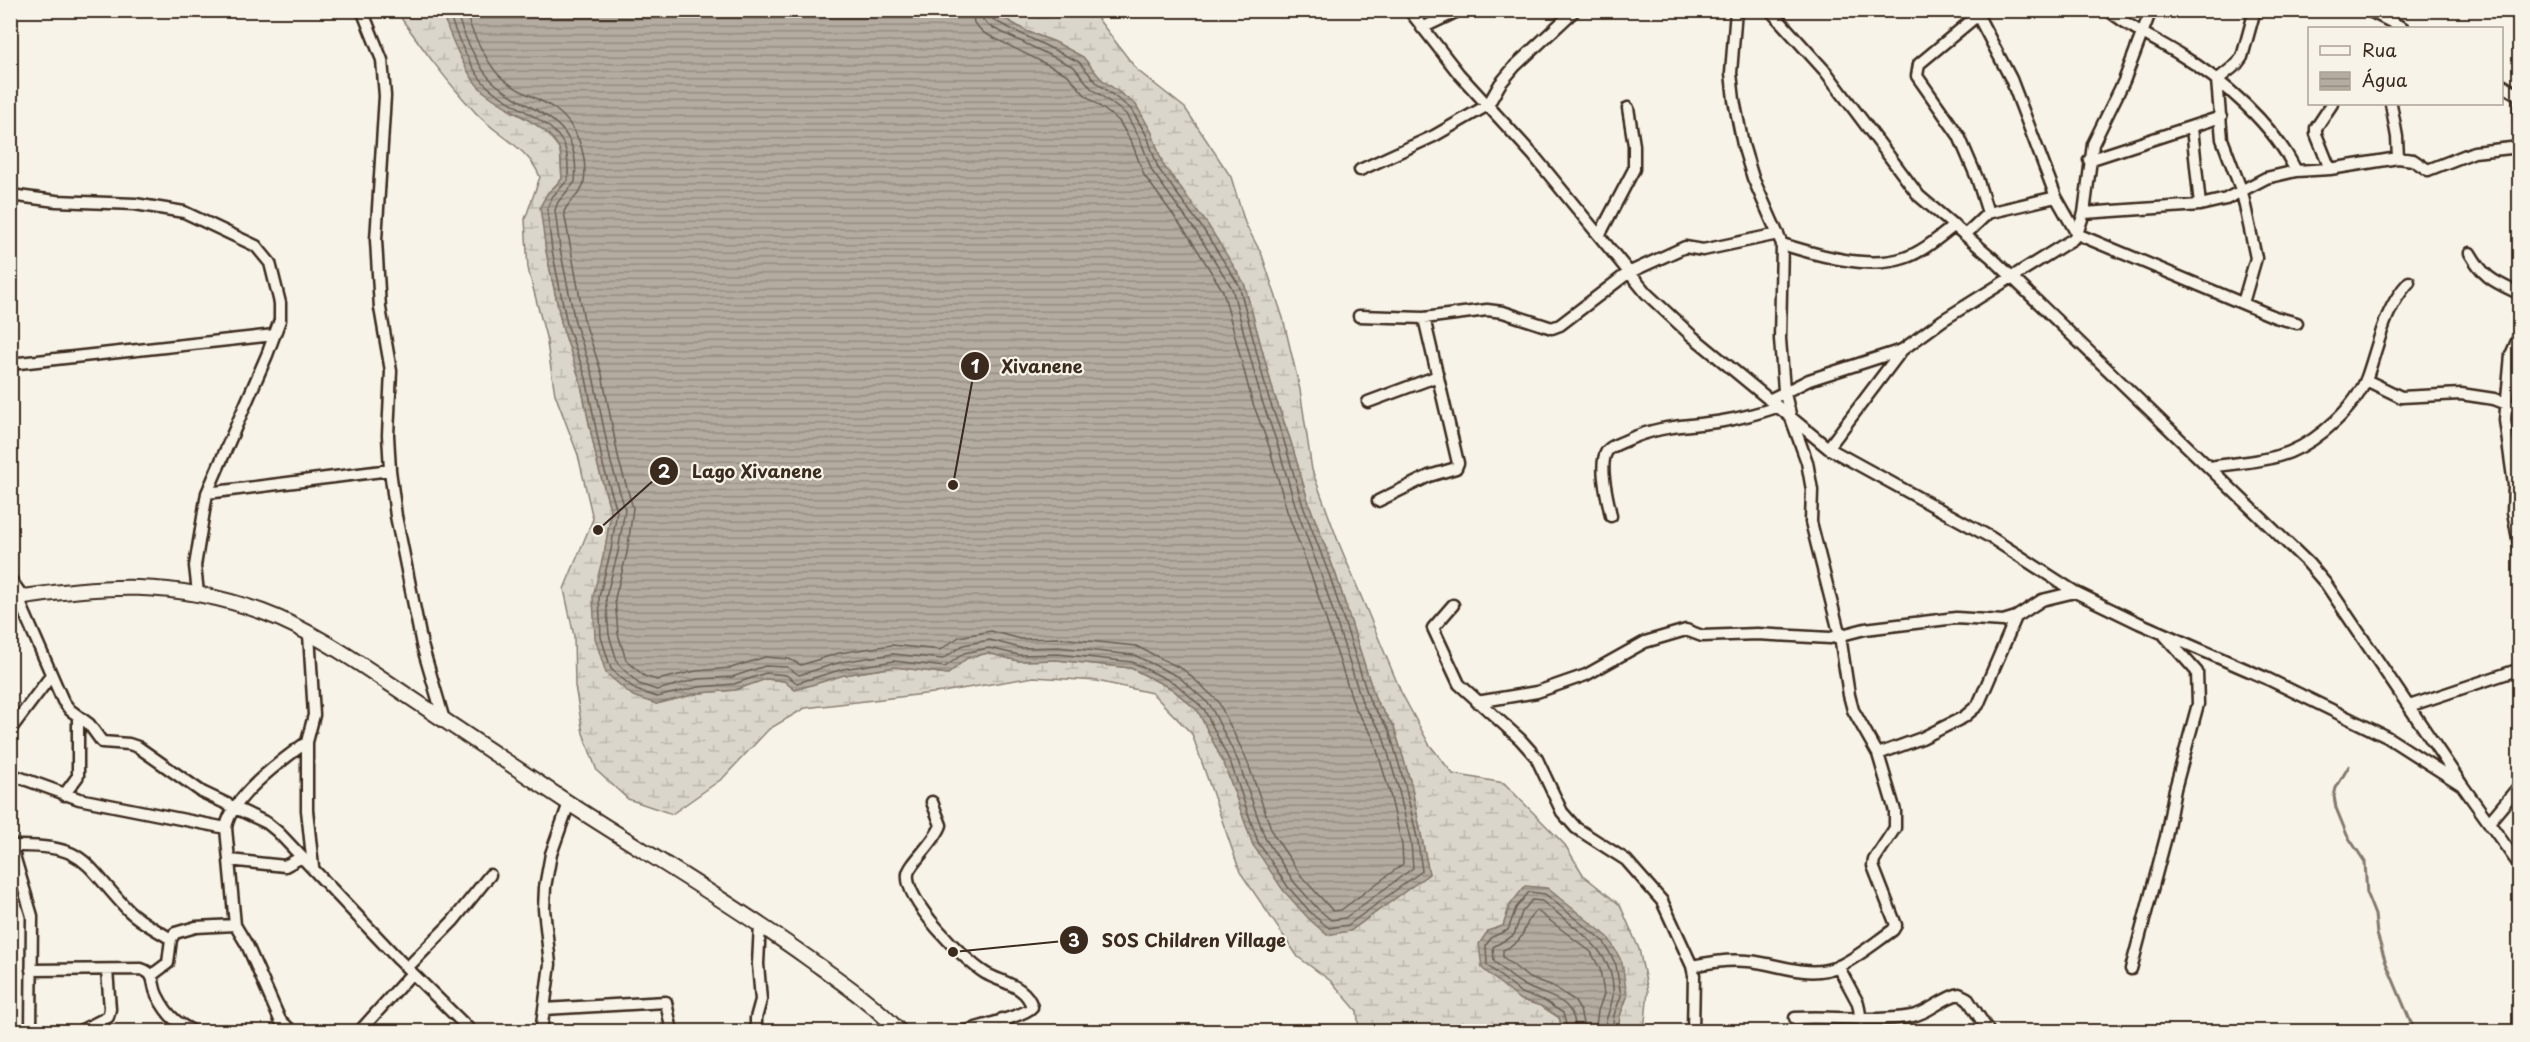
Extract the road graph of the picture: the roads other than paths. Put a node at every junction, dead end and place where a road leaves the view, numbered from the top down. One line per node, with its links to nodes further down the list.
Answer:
1 (362, 10): 65 (street)
2 (1409, 10): 13 (street)
3 (1460, 10): 13 (street)
4 (1575, 10): 18 (street)
5 (1736, 10): 41 (street)
6 (1770, 10): 37 (street)
7 (2108, 10): 14 (street)
8 (2151, 10): 14 (street)
9 (2255, 10): 15 (street)
10 (2368, 10): 12 (street)
11 (1977, 13): 33 (street); 35 (street)
12 (2401, 27)
13 (1422, 28): 18 (street)
14 (2143, 35): 15 (street); 27 (street)
15 (2217, 80): 22 (street); 30 (street)
16 (2503, 86): 17 (street)
17 (2519, 96): 23 (street)
18 (1488, 105): 29 (street); 38 (street)
19 (2331, 105): 28 (street)
20 (2391, 105): 26 (street)
21 (1628, 108): 38 (street)
22 (2221, 117): 24 (street); 31 (street)
23 (2520, 123)
24 (2192, 128): 27 (street); 34 (street)
25 (2520, 147): 26 (street)
26 (2398, 159): 28 (street)
27 (2090, 160): 36 (street)
28 (2330, 169): 30 (street)
29 (1360, 170)
30 (2296, 171): 31 (street)
31 (2242, 192): 34 (street); 47 (street)
32 (10, 195): 52 (street)
33 (2056, 197): 35 (street); 39 (street)
34 (2200, 205): 36 (street)
35 (1988, 213): 40 (street)
36 (2084, 213): 39 (street)
37 (1955, 225): 40 (street); 41 (street)
38 (1600, 234): 43 (street)
39 (2077, 234): 44 (street); 47 (street)
40 (1965, 235): 44 (street)
41 (1780, 239): 43 (street); 57 (street)
42 (2470, 254): 46 (street)
43 (1628, 273): 49 (street); 59 (street)
44 (2011, 276): 53 (street); 64 (street)
45 (2409, 282): 56 (street)
46 (2520, 294)
47 (2243, 303): 50 (street)
48 (1359, 316): 49 (street)
49 (1424, 318): 55 (street)
50 (2297, 323)
51 (2520, 334): 60 (street)
52 (274, 335): 54 (street); 66 (street)
53 (1902, 350): 57 (street); 63 (street)
54 (10, 364)
55 (1438, 376): 58 (street); 67 (street)
56 (2366, 380): 60 (street); 64 (street)
57 (1784, 390): 59 (street); 62 (street)
58 (1368, 402)
59 (1773, 403): 62 (street); 68 (street)
60 (2507, 404): 61 (street); 69 (street)
61 (2520, 409)
62 (1791, 418): 63 (street); 78 (street)
63 (1828, 448): 71 (street)
64 (2209, 467): 82 (street)
65 (390, 470): 66 (street); 84 (street)
66 (207, 493): 72 (street)
67 (1378, 501)
68 (1611, 516)
69 (2520, 549)
70 (10, 579): 73 (street)
71 (2075, 592): 75 (street); 76 (street)
72 (198, 593): 73 (main road); 77 (main road)
73 (17, 598): 80 (street)
74 (1453, 605): 81 (street)
75 (2016, 617): 78 (street); 87 (street)
76 (2163, 633): 89 (street); 109 (street)
77 (309, 634): 84 (main road); 86 (street)
78 (1840, 636): 81 (street); 87 (street)
79 (2520, 669): 82 (street)
80 (50, 677): 83 (street); 85 (street)
81 (1477, 702): 106 (street)
82 (2409, 706): 89 (street)
83 (78, 716): 91 (street); 94 (street)
84 (444, 720): 93 (main road)
85 (10, 730)
86 (307, 742): 94 (street); 101 (street)
87 (1878, 754): 107 (street)
88 (10, 774): 91 (street)
89 (2462, 785): 95 (street)
90 (2520, 785): 95 (street)
91 (64, 795): 96 (street)
92 (932, 802): 115 (street)
93 (569, 803): 103 (main road); 113 (street)
94 (235, 806): 96 (street); 98 (street)
95 (2490, 821): 100 (street)
96 (226, 828): 99 (street)
97 (11, 844): 105 (street); 110 (street)
98 (302, 857): 99 (street); 101 (street)
99 (229, 860): 104 (street)
100 (2520, 866)
101 (313, 867): 111 (street)
102 (490, 875): 111 (street)
103 (760, 924): 118 (street); 127 (main road)
104 (235, 925): 105 (street); 122 (street)
105 (171, 939): 112 (street)
106 (1692, 966): 107 (street); 130 (street)
107 (1838, 966): 116 (street)
108 (107, 969): 110 (street); 112 (street); 120 (street)
109 (2131, 969)
110 (31, 970): 119 (street)
111 (410, 971): 123 (street); 124 (street)
112 (152, 975): 117 (street)
113 (544, 1009): 125 (street); 126 (street)
114 (1795, 1018): 116 (street)
115 (1002, 1019): 128 (street); 129 (street)
116 (1861, 1020): 131 (street)
117 (183, 1028): 121 (street)
118 (759, 1031)
119 (31, 1032)
120 (78, 1032)
121 (194, 1032)
122 (293, 1032)
123 (359, 1032)
124 (472, 1032)
125 (541, 1032)
126 (672, 1032)
127 (900, 1032)
128 (963, 1032)
129 (1008, 1032)
130 (1693, 1032)
131 (1989, 1032)

